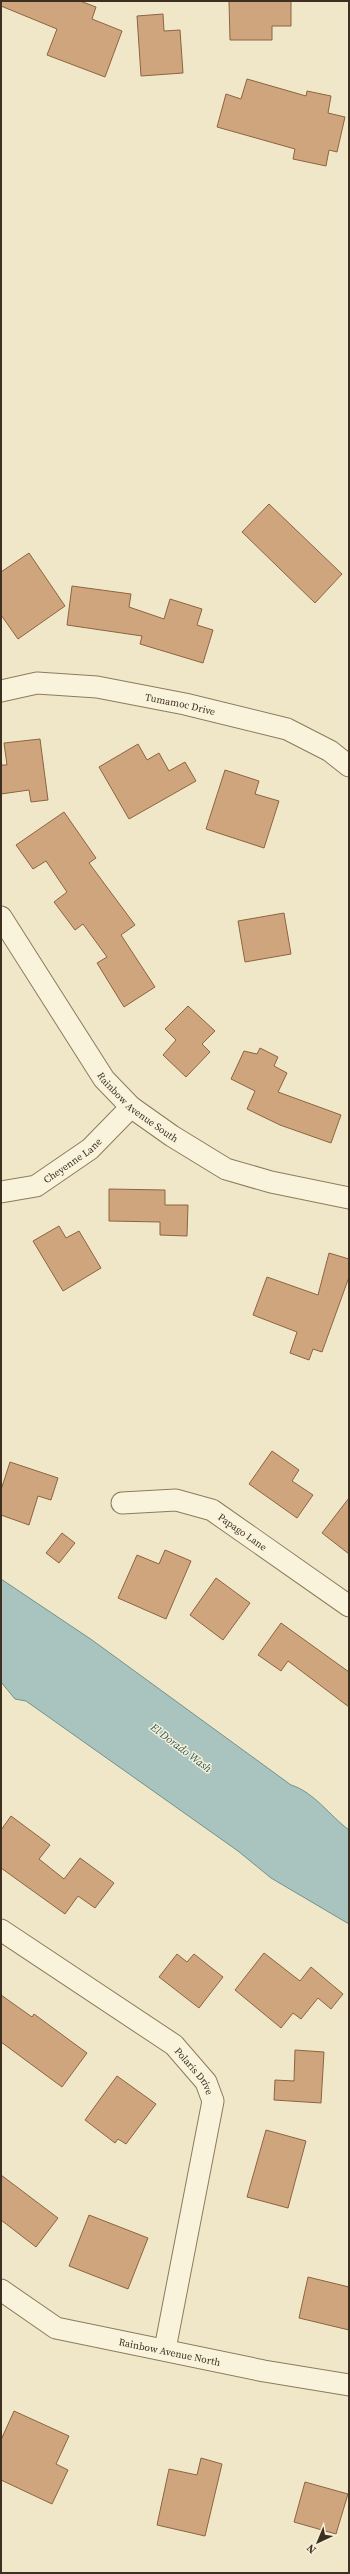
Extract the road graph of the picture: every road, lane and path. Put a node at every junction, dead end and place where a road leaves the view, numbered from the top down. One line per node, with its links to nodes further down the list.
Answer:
1 (1, 691): 2 (street, Tumamoc Drive)
2 (349, 766)
3 (1, 917): 4 (street, Rainbow Avenue South)
4 (132, 1107): 5 (street, Cheyenne Lane); 6 (street, Rainbow Avenue South)
5 (1, 1192)
6 (349, 1198)
7 (122, 1502): 8 (street, Papago Lane)
8 (349, 1606)
9 (1, 1930): 11 (street, Polaris Drive)
10 (1, 2290): 11 (street, Rainbow Avenue North)
11 (165, 2349): 12 (street, Rainbow Avenue North)
12 (349, 2385)

